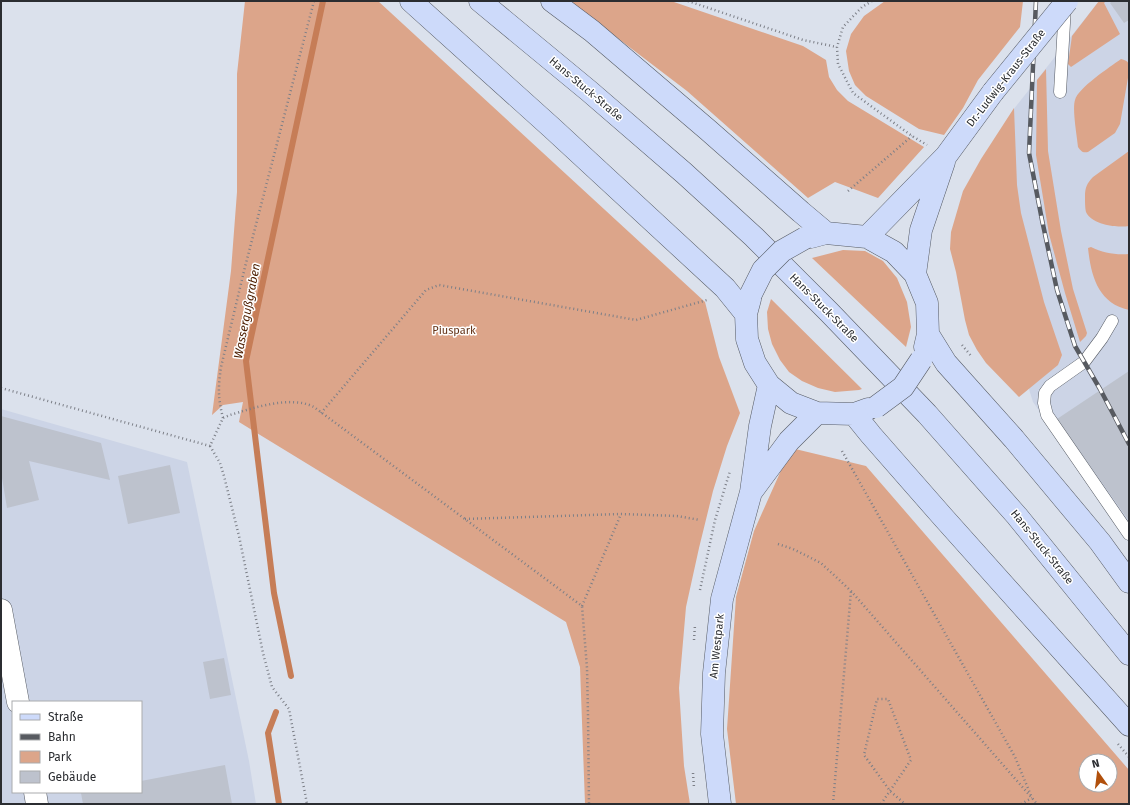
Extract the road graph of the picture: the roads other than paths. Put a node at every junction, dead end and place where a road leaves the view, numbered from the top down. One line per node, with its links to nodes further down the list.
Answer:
1 (412, 1): 10 (main road)
2 (480, 1): 20 (main road, Hans-Stuck-Straße)
3 (552, 1): 7 (main road)
4 (1066, 1): 5 (lane); 6 (main road, Dr.-Ludwig-Kraus-Straße, bridge)
5 (1060, 92)
6 (946, 156): 8 (main road, Dr.-Ludwig-Kraus-Straße); 9 (main road, Dr.-Ludwig-Kraus-Straße)
7 (816, 235): 8 (main road); 10 (main road, bridge)
8 (867, 237): 9 (main road)
9 (915, 274): 12 (main road)
10 (748, 304): 13 (main road)
11 (1112, 321): 17 (lane)
12 (928, 334): 15 (main road, bridge); 18 (main road)
13 (769, 385): 14 (main road); 16 (main road, Am Westpark)
14 (817, 413): 15 (main road); 16 (main road, Am Westpark)
15 (854, 414): 22 (main road)
16 (751, 492): 25 (main road, Am Westpark)
17 (1129, 534)
18 (1129, 582)
19 (1, 610): 21 (street)
20 (1129, 654)
21 (18, 701)
22 (1129, 726)
23 (35, 793): 24 (street)
24 (37, 804)
25 (720, 804)

